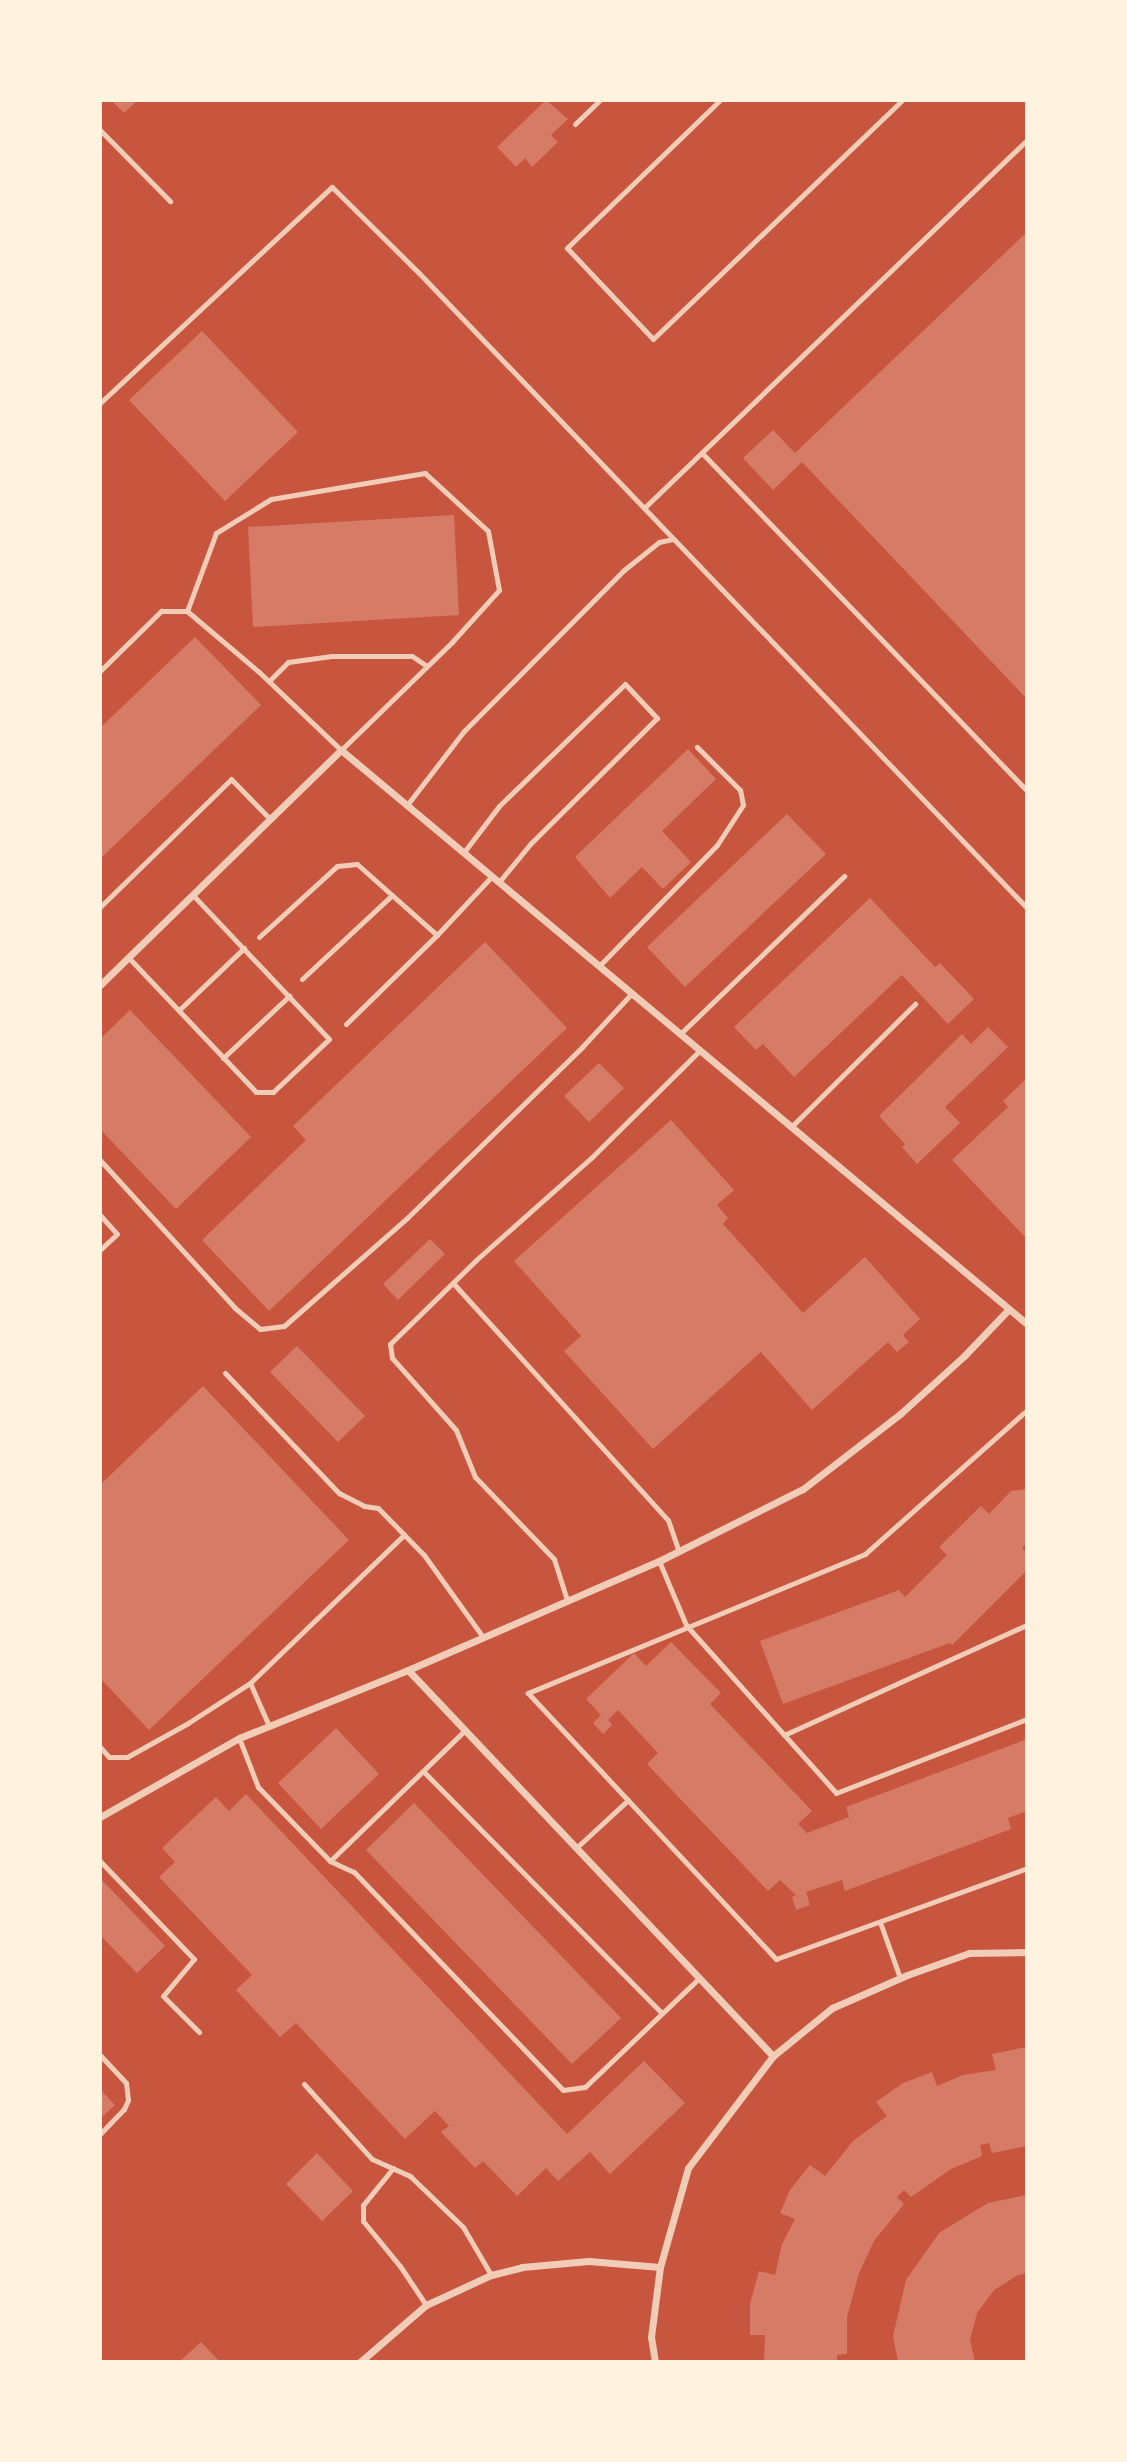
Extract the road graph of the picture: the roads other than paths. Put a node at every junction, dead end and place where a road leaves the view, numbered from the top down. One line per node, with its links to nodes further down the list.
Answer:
1 (600, 100): 4 (lane)
2 (719, 100): 3 (lane)
3 (902, 100)
4 (575, 124)
5 (100, 130): 7 (lane)
6 (1027, 140): 9 (lane)
7 (170, 201)
8 (100, 403): 10 (lane)
9 (702, 453): 10 (lane); 18 (lane)
10 (644, 508): 11 (lane)
11 (673, 539): 19 (lane); 27 (lane)
12 (187, 611): 13 (lane); 14 (lane); 15 (lane)
13 (427, 666): 15 (lane); 17 (lane)
14 (100, 671)
15 (269, 681): 17 (lane)
16 (697, 747): 32 (lane)
17 (341, 750): 19 (street); 20 (street)
18 (1027, 791)
19 (408, 805): 21 (street)
20 (270, 819): 24 (street); 26 (lane)
21 (464, 852): 23 (street); 23 (lane)
22 (844, 877): 40 (lane)
23 (495, 879): 28 (lane); 32 (street)
24 (193, 895): 30 (lane); 31 (street)
25 (391, 895): 28 (lane); 29 (lane); 33 (lane)
26 (100, 907)
27 (1027, 908)
28 (437, 935): 39 (lane)
29 (259, 937)
30 (244, 948): 36 (lane); 38 (lane)
31 (128, 957): 34 (street); 38 (lane)
32 (599, 966): 35 (street)
33 (302, 979)
34 (100, 985)
35 (632, 993): 40 (street); 44 (lane)
36 (289, 996): 42 (lane); 42 (lane)
37 (915, 1004): 43 (lane)
38 (179, 1010): 42 (lane)
39 (346, 1024)
40 (680, 1034): 41 (street)
41 (700, 1050): 43 (street); 47 (lane)
42 (223, 1058)
43 (791, 1127): 48 (street)
44 (100, 1160)
45 (100, 1215): 46 (lane)
46 (100, 1250)
47 (453, 1283): 53 (lane); 55 (lane)
48 (1008, 1310): 49 (street); 53 (street)
49 (1027, 1324)
50 (225, 1373): 52 (lane)
51 (1027, 1410): 56 (lane)
52 (404, 1535): 58 (lane); 60 (lane)
53 (678, 1552): 54 (street)
54 (659, 1561): 55 (street); 56 (lane)
55 (567, 1600): 58 (street)
56 (686, 1625): 64 (lane); 68 (lane)
57 (1027, 1625): 64 (lane)
58 (483, 1637): 59 (street)
59 (408, 1670): 62 (street); 63 (street)
60 (250, 1683): 62 (lane); 66 (lane)
61 (1027, 1719): 64 (lane)
62 (269, 1726): 65 (street)
63 (466, 1730): 67 (lane); 70 (street)
64 (783, 1735)
65 (239, 1738): 69 (street); 72 (lane)
66 (100, 1747)
67 (423, 1771): 72 (lane); 78 (lane)
68 (628, 1800): 70 (lane); 74 (lane)
69 (100, 1817)
70 (576, 1848): 76 (street)
71 (100, 1861): 79 (lane)
72 (330, 1861): 78 (lane)
73 (1027, 1868): 74 (lane)
74 (880, 1922): 77 (lane)
75 (1027, 1952): 77 (street)
76 (698, 1978): 78 (lane); 81 (street)
77 (900, 1978): 81 (street)
78 (662, 2013)
79 (199, 2032)
80 (100, 2054): 83 (lane)
81 (773, 2056): 85 (street)
82 (304, 2084): 84 (lane)
83 (100, 2134)
84 (393, 2168): 86 (lane); 87 (lane)
85 (660, 2267): 86 (street); 89 (street)
86 (491, 2275): 87 (street)
87 (426, 2305): 88 (street)
88 (360, 2362)
89 (655, 2362)

